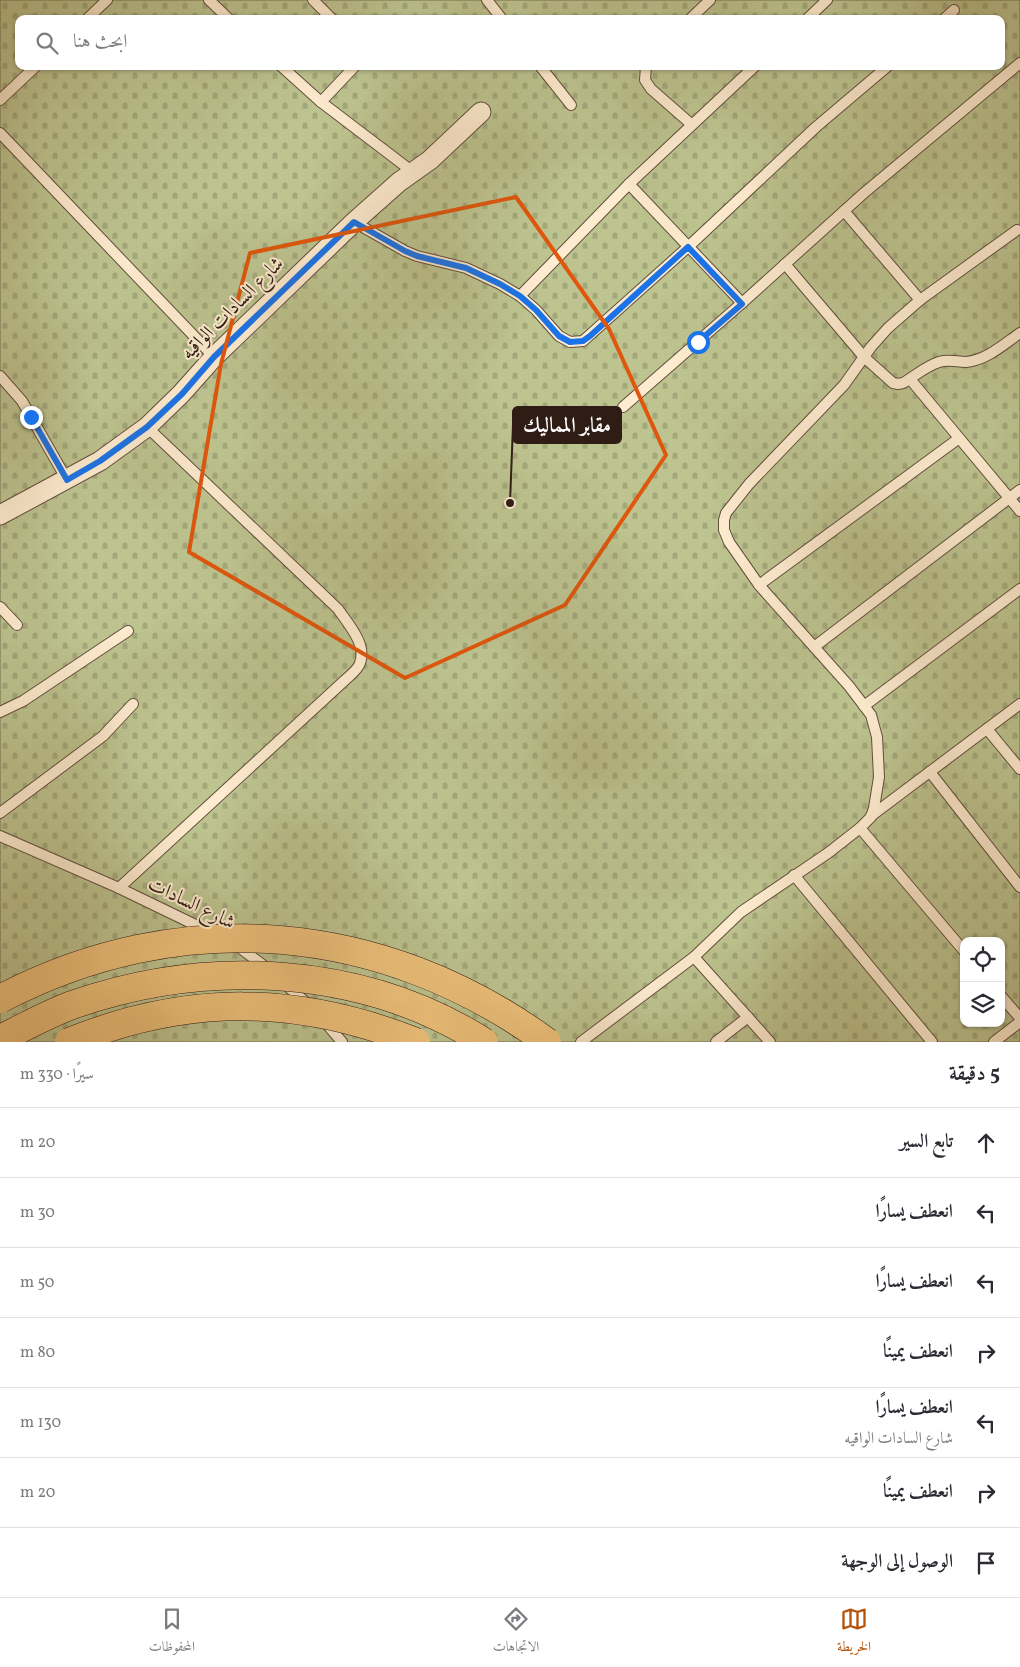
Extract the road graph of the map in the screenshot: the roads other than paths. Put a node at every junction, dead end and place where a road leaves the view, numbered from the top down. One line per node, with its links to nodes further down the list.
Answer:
1 (107, 0): 8 (lane)
2 (209, 0): 9 (lane)
3 (313, 0): 10 (lane)
4 (488, 0): 11 (lane)
5 (710, 0): 12 (lane)
6 (827, 0): 13 (lane)
7 (954, 10): 14 (lane)
8 (91, 15)
9 (225, 15)
10 (328, 15)
11 (499, 15)
12 (694, 15)
13 (811, 15)
14 (948, 15)
15 (1020, 63): 31 (lane)
16 (32, 70): 23 (lane)
17 (285, 70): 24 (lane)
18 (351, 70): 24 (lane)
19 (543, 70): 25 (lane)
20 (646, 70): 27 (lane)
21 (751, 70): 27 (lane)
22 (883, 70): 34 (lane)
23 (0, 100)
24 (321, 102): 29 (lane)
25 (571, 105)
26 (481, 112): 29 (street, شارع السادات الواقيه)
27 (691, 124): 30 (lane)
28 (0, 132): 40 (lane)
29 (413, 172): 32 (street, شارع السادات الواقيه)
30 (629, 184): 34 (lane); 36 (lane)
31 (844, 211): 35 (lane); 37 (lane)
32 (354, 222): 36 (lane); 40 (street, شارع السادات الواقيه)
33 (1017, 230): 37 (lane)
34 (688, 247): 36 (lane); 38 (lane)
35 (785, 264): 38 (lane); 41 (lane)
36 (520, 296)
37 (920, 300): 41 (lane)
38 (742, 304): 44 (lane)
39 (1020, 333): 43 (lane)
40 (214, 357): 45 (street, شارع السادات الواقيه)
41 (864, 357): 43 (lane); 52 (lane)
42 (0, 376): 47 (lane)
43 (910, 379): 46 (lane)
44 (623, 407)
45 (147, 427): 47 (street, شارع السادات الواقيه); 71 (lane)
46 (958, 439): 49 (lane); 52 (lane)
47 (67, 480): 51 (street, شارع السادات الواقيه)
48 (1020, 490): 49 (lane)
49 (1010, 498): 50 (lane); 57 (lane)
50 (1020, 511)
51 (0, 515)
52 (760, 585): 57 (lane)
53 (1020, 590): 60 (lane)
54 (0, 607): 55 (lane)
55 (17, 625)
56 (128, 631): 61 (lane)
57 (814, 647): 60 (lane)
58 (133, 704): 65 (lane)
59 (1020, 704): 62 (lane)
60 (864, 706): 66 (lane)
61 (0, 712)
62 (987, 729): 63 (lane); 64 (lane)
63 (1020, 769)
64 (930, 772): 66 (lane); 70 (lane)
65 (0, 813)
66 (870, 816): 67 (lane)
67 (860, 828): 69 (lane); 72 (lane)
68 (0, 836): 71 (lane, شارع السادات)
69 (794, 875): 73 (lane); 88 (lane)
70 (1020, 887)
71 (119, 888): 80 (lane, شارع السادات)
72 (960, 947)
73 (694, 957): 76 (lane); 85 (lane)
74 (0, 999): 84 (highway, bridge)
75 (1005, 1001): 77 (lane)
76 (748, 1017): 86 (lane); 87 (lane)
77 (1020, 1018)
78 (1020, 1022): 89 (lane)
79 (0, 1039): 83 (highway, bridge)
80 (337, 1040)
81 (69, 1042): 82 (highway, bridge)
82 (416, 1042)
83 (484, 1042)
84 (548, 1042)
85 (581, 1042)
86 (716, 1042)
87 (770, 1042)
88 (932, 1042)
89 (994, 1042)

